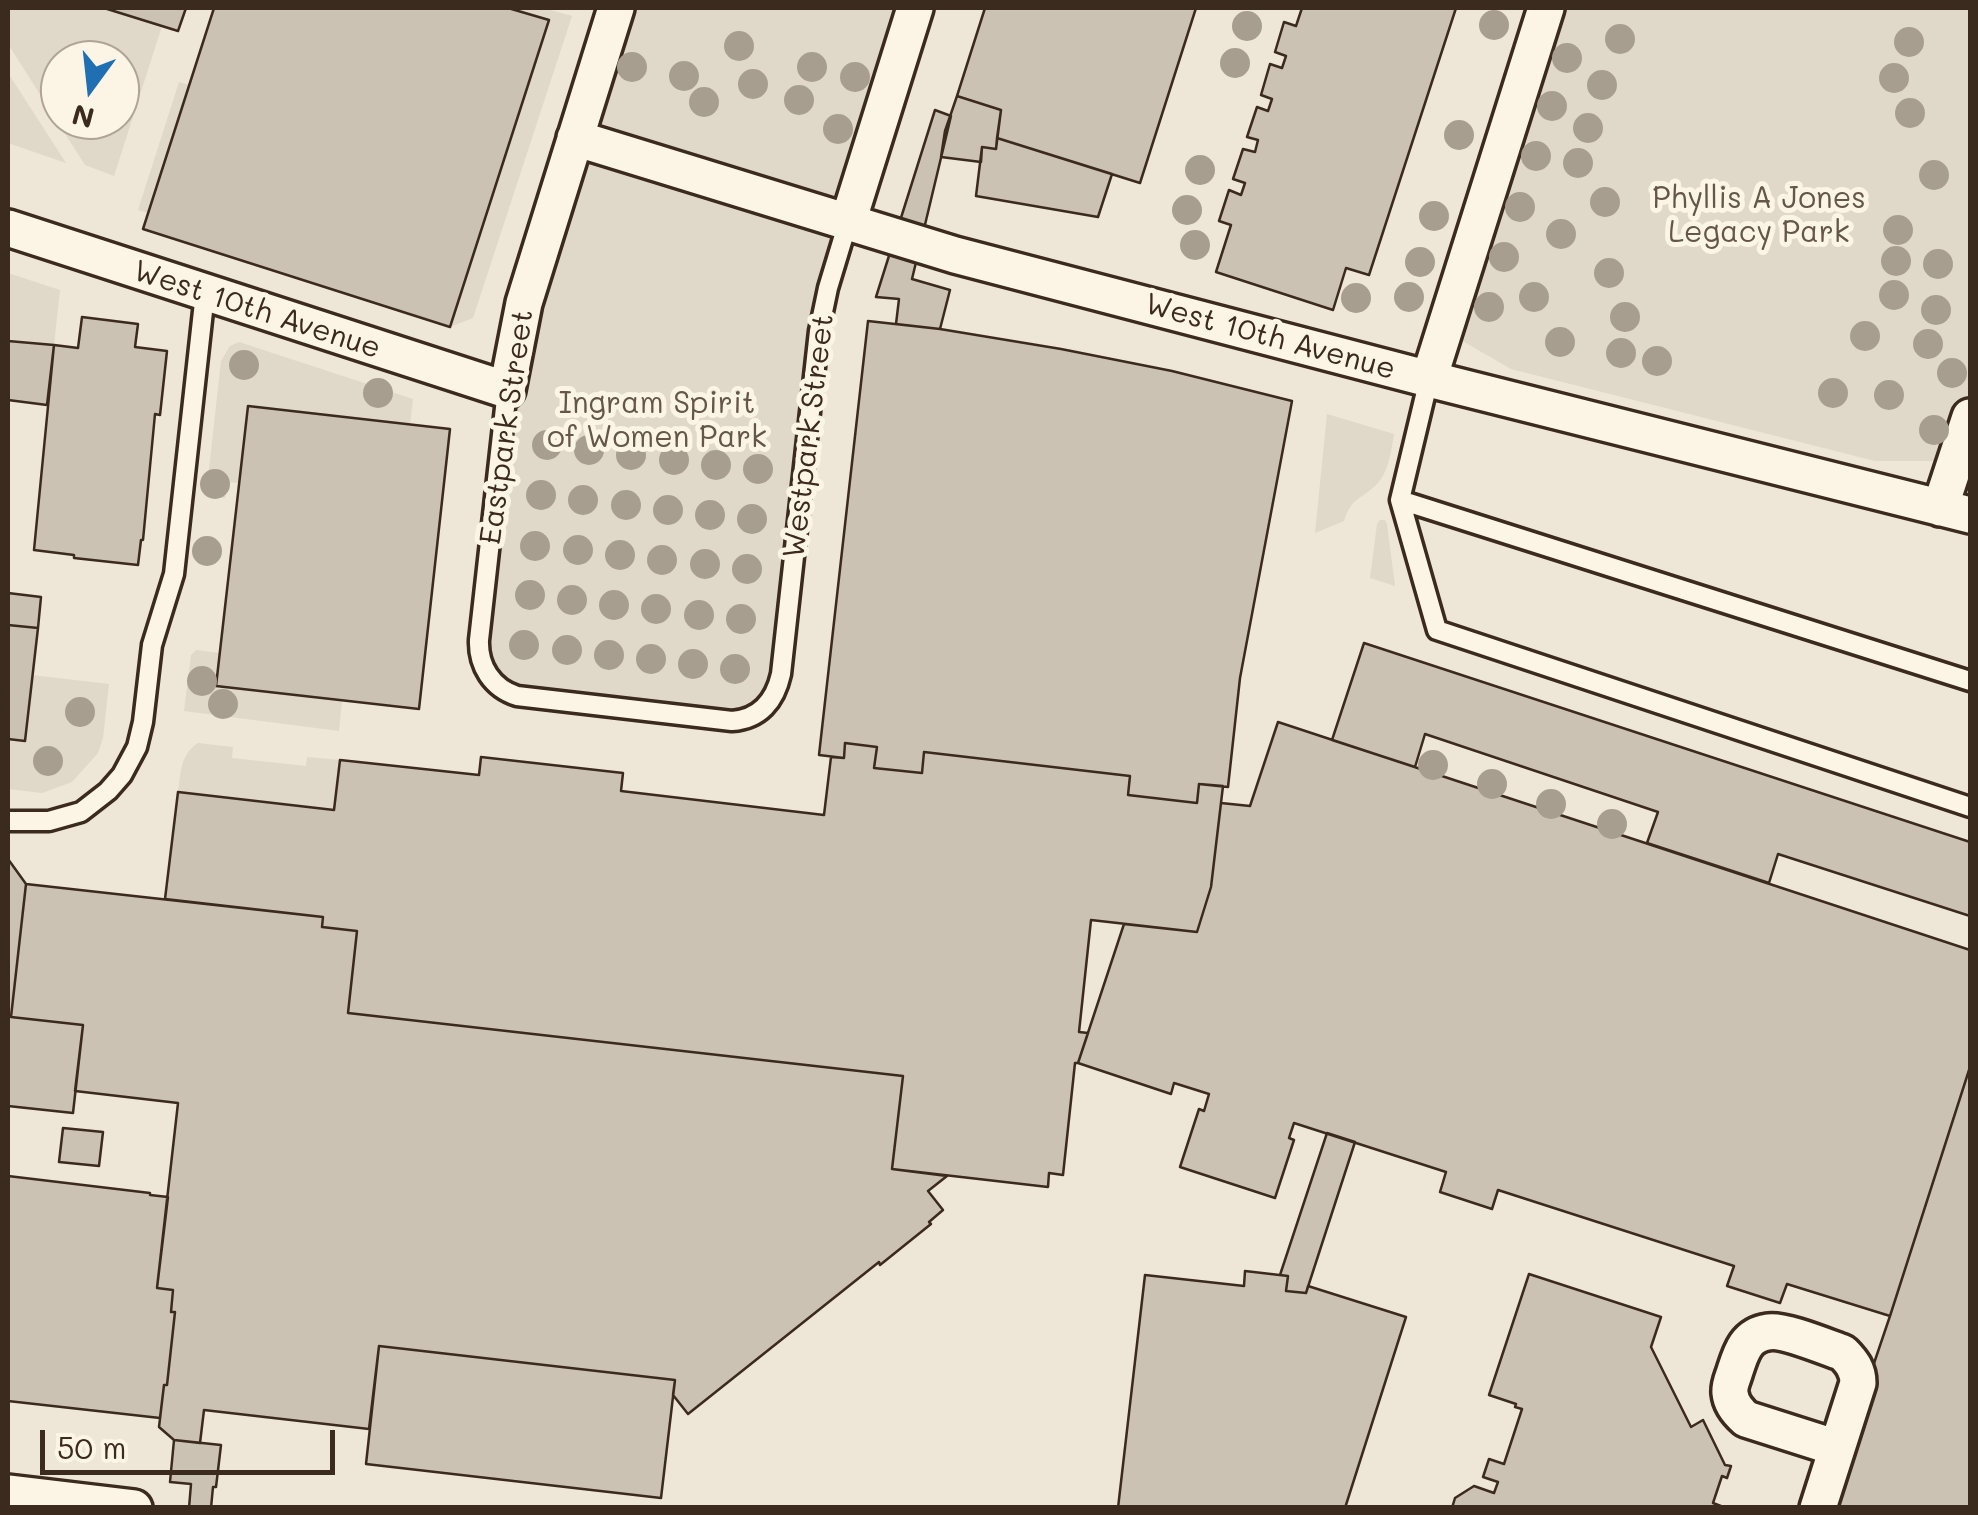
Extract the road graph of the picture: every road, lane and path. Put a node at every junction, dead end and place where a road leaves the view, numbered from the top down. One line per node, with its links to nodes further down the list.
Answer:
1 (616, 8): 4 (street, Eastpark Street)
2 (915, 8): 5 (street, Westpark Street)
3 (1546, 8): 8 (street)
4 (575, 138): 5 (street, West 10th Avenue); 9 (street, Eastpark Street)
5 (848, 222): 8 (street, West 10th Avenue); 14 (lane, Westpark Street)
6 (8, 228): 7 (street, West 10th Avenue)
7 (205, 293): 9 (street, West 10th Avenue); 16 (lane)
8 (1430, 379): 11 (lane); 12 (street, West 10th Avenue)
9 (507, 390): 14 (lane, Eastpark Street)
10 (1970, 416): 12 (street)
11 (1400, 500): 13 (lane); 15 (lane)
12 (1955, 512)
13 (1970, 680)
14 (603, 706)
15 (1970, 808)
16 (8, 821)
17 (1838, 1448): 20 (street)
18 (8, 1494): 19 (street)
19 (134, 1508)
20 (1818, 1508)

